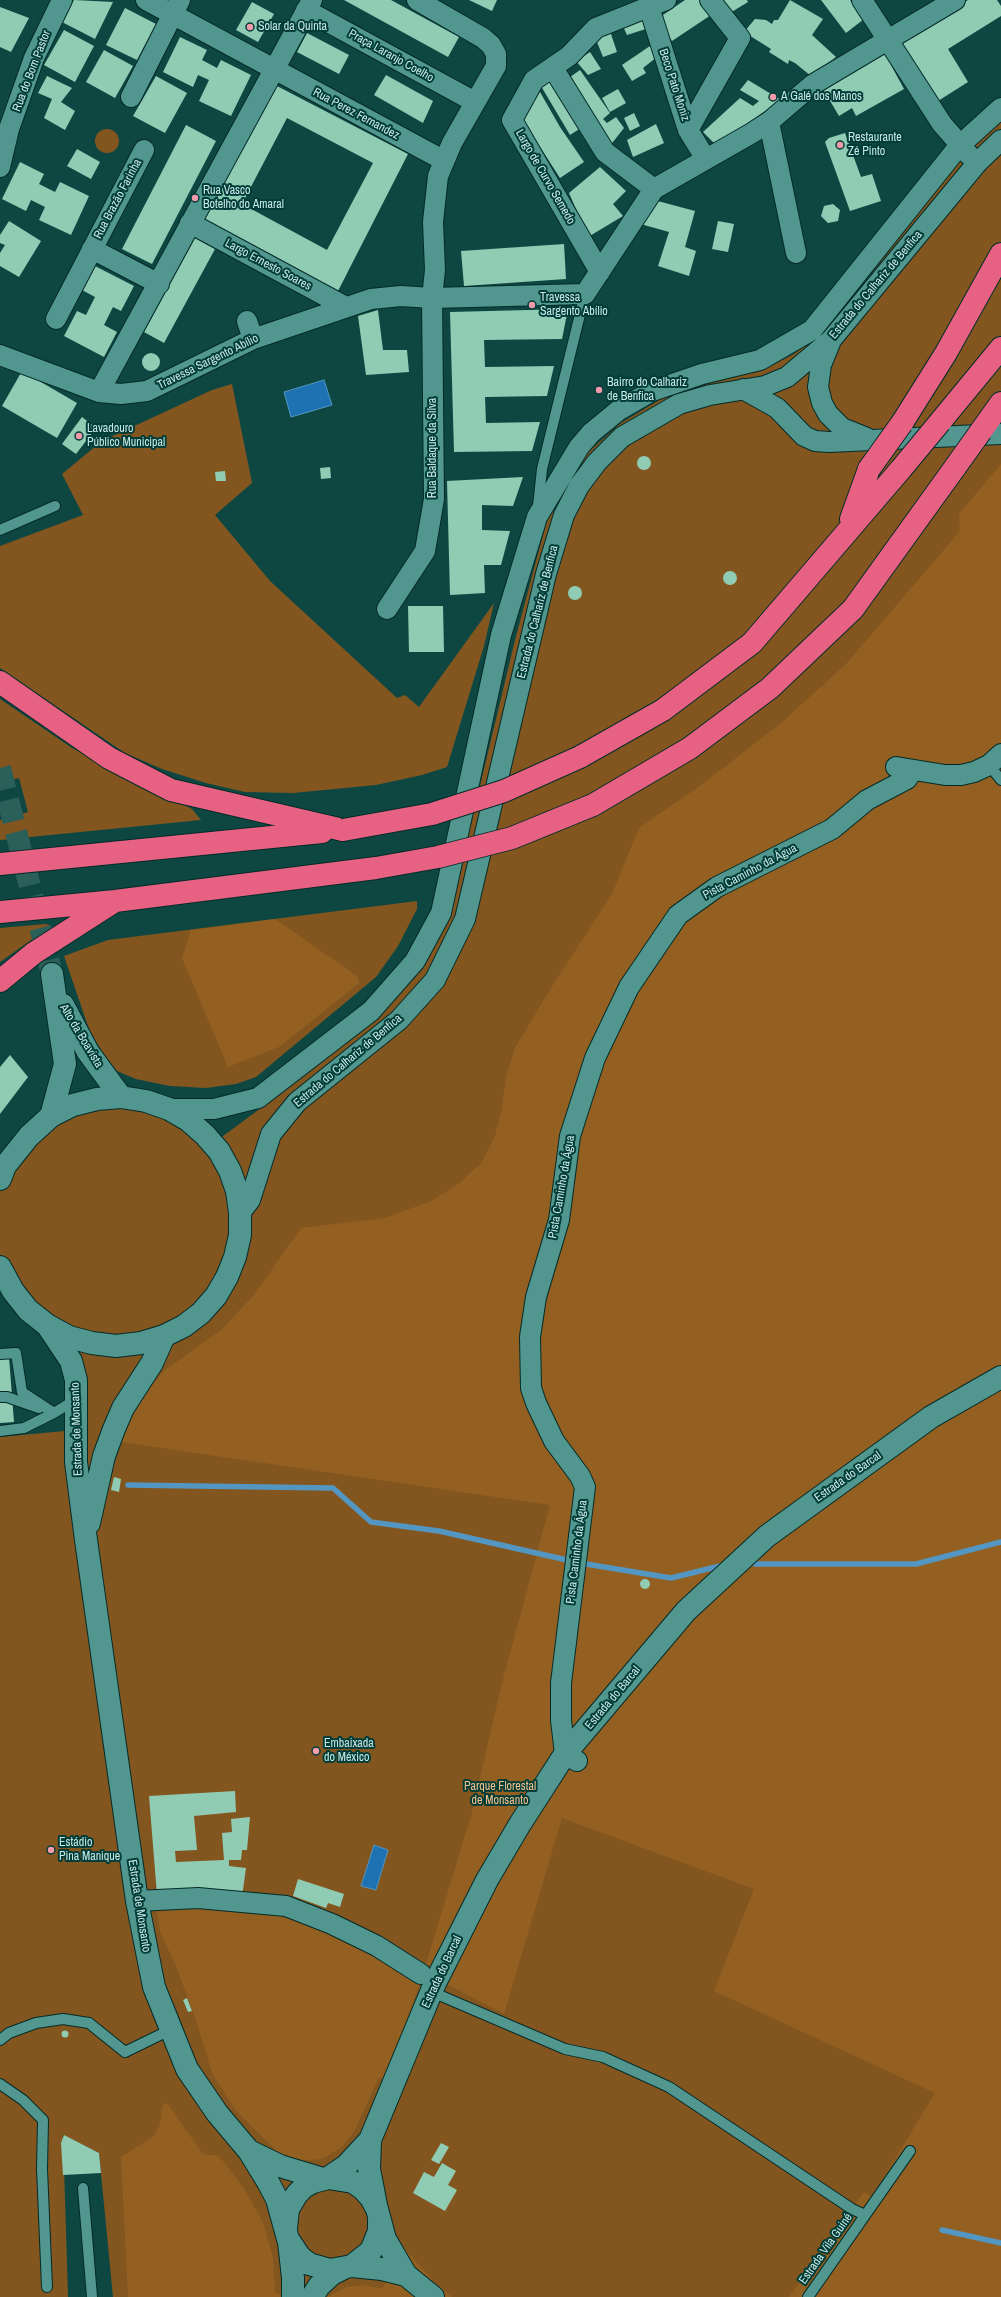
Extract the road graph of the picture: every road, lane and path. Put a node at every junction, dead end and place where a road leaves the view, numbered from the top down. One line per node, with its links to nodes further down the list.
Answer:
1 (62, 0): 24 (street, Rua do Bom Pastor)
2 (146, 0): 9 (street, Rua Perez Fernandez)
3 (417, 0): 14 (street)
4 (710, 0): 17 (street)
5 (862, 0): 10 (street)
6 (955, 0): 10 (street, Estrada do Calhariz de Benfica)
7 (658, 3): 11 (street); 17 (street, Beco Pato Moniz)
8 (309, 5): 12 (street); 14 (street, Praça Laranjo Coelho)
9 (176, 7): 12 (street, Rua Perez Fernandez); 13 (street)
10 (887, 39): 16 (street, Estrada do Calhariz de Benfica); 19 (street)
11 (553, 68): 25 (street); 30 (street, Largo de Curvo Semedo)
12 (274, 70): 22 (street, Rua Perez Fernandez); 26 (street)
13 (130, 97)
14 (475, 102): 22 (street)
15 (1001, 108): 19 (street, Estrada do Calhariz de Benfica)
16 (769, 122): 21 (street, Estrada do Calhariz de Benfica); 28 (street)
17 (688, 130): 21 (street, Beco Pato Moniz)
18 (1001, 140): 23 (street, Estrada do Calhariz de Benfica)
19 (959, 146): 23 (street); 44 (street, Estrada do Calhariz de Benfica)
20 (144, 150): 27 (street, Rua Brazão Farinha)
21 (706, 159): 25 (street, Estrada do Calhariz de Benfica)
22 (444, 160): 33 (street)
23 (978, 162): 36 (street, Estrada do Calhariz de Benfica)
24 (0, 167)
25 (654, 189): 30 (street, Estrada do Calhariz de Benfica)
26 (190, 223): 31 (street); 34 (street, Largo Ernesto Soares)
27 (92, 249): 31 (street, Rua Brazão Farinha); 35 (street, Rua Brazão Farinha)
28 (796, 253)
29 (1001, 254): 46 (highway, bridge)
30 (600, 272): 32 (street, Estrada do Calhariz de Benfica)
31 (159, 284): 40 (street)
32 (585, 294): 33 (street, Travessa Sargento Abílio); 44 (lane, Estrada do Calhariz de Benfica)
33 (432, 298): 34 (street, Travessa Sargento Abílio); 47 (street, Rua Baldaque da Silva)
34 (346, 307): 40 (street, Travessa Sargento Abílio)
35 (56, 318)
36 (831, 340): 39 (street, Estrada do Calhariz de Benfica); 42 (street)
37 (1001, 348): 46 (highway, bridge)
38 (0, 355): 40 (street, Travessa Sargento Abílio)
39 (744, 389): 42 (street); 59 (street, Estrada do Calhariz de Benfica)
40 (100, 392)
41 (997, 419): 42 (street); 52 (highway, bridge)
42 (872, 441)
43 (55, 506): 45 (lane)
44 (537, 517): 56 (street, Estrada do Calhariz de Benfica)
45 (0, 530)
46 (848, 530): 50 (highway, bridge)
47 (388, 610)
48 (0, 682): 50 (highway)
49 (997, 766): 72 (street, Pista Caminho da Água)
50 (343, 830): 51 (highway)
51 (0, 864)
52 (115, 901): 53 (highway); 54 (highway)
53 (0, 912)
54 (0, 981)
55 (122, 1097): 56 (street); 57 (street); 57 (street, Alto da Boavista)
56 (169, 1109): 59 (street)
57 (51, 1116): 58 (street)
58 (2, 1172)
59 (240, 1213): 64 (street)
60 (0, 1267): 62 (street)
61 (0, 1300): 62 (street)
62 (28, 1310): 63 (street)
63 (47, 1325): 64 (street); 68 (street, Estrada de Monsanto)
64 (164, 1336): 71 (street, Estrada de Monsanto)
65 (0, 1354): 69 (lane)
66 (1001, 1377): 72 (street, Estrada do Barcal)
67 (0, 1397): 69 (lane)
68 (77, 1399): 69 (lane); 71 (street, Estrada de Monsanto)
69 (54, 1413): 70 (lane)
70 (0, 1431)
71 (86, 1540): 73 (street, Estrada de Monsanto)
72 (571, 1758): 74 (street, Estrada do Barcal)
73 (137, 1901): 74 (street); 75 (street, Estrada de Monsanto)
74 (426, 1983): 78 (street, Estrada do Barcal); 84 (lane)
75 (170, 2030): 76 (lane); 79 (street, Estrada de Monsanto)
76 (0, 2040)
77 (0, 2084): 88 (lane)
78 (370, 2140): 81 (street); 83 (street)
79 (249, 2151): 81 (street, Estrada de Monsanto); 85 (street, Estrada de Monsanto)
80 (910, 2151): 84 (lane, Estrada Vila Guiné)
81 (326, 2178): 83 (street, Estrada de Monsanto); 85 (street)
82 (83, 2188): 89 (lane)
83 (378, 2214): 86 (street); 87 (street, Estrada de Monsanto)
84 (865, 2215): 93 (lane, Estrada Vila Guiné)
85 (287, 2233): 86 (street, Estrada de Monsanto); 90 (street)
86 (347, 2268): 87 (street, Estrada de Monsanto); 91 (street)
87 (406, 2275): 92 (street, Estrada de Monsanto)
88 (47, 2287)
89 (92, 2297)
90 (293, 2297)
91 (312, 2297)
92 (433, 2297)
93 (808, 2297)

